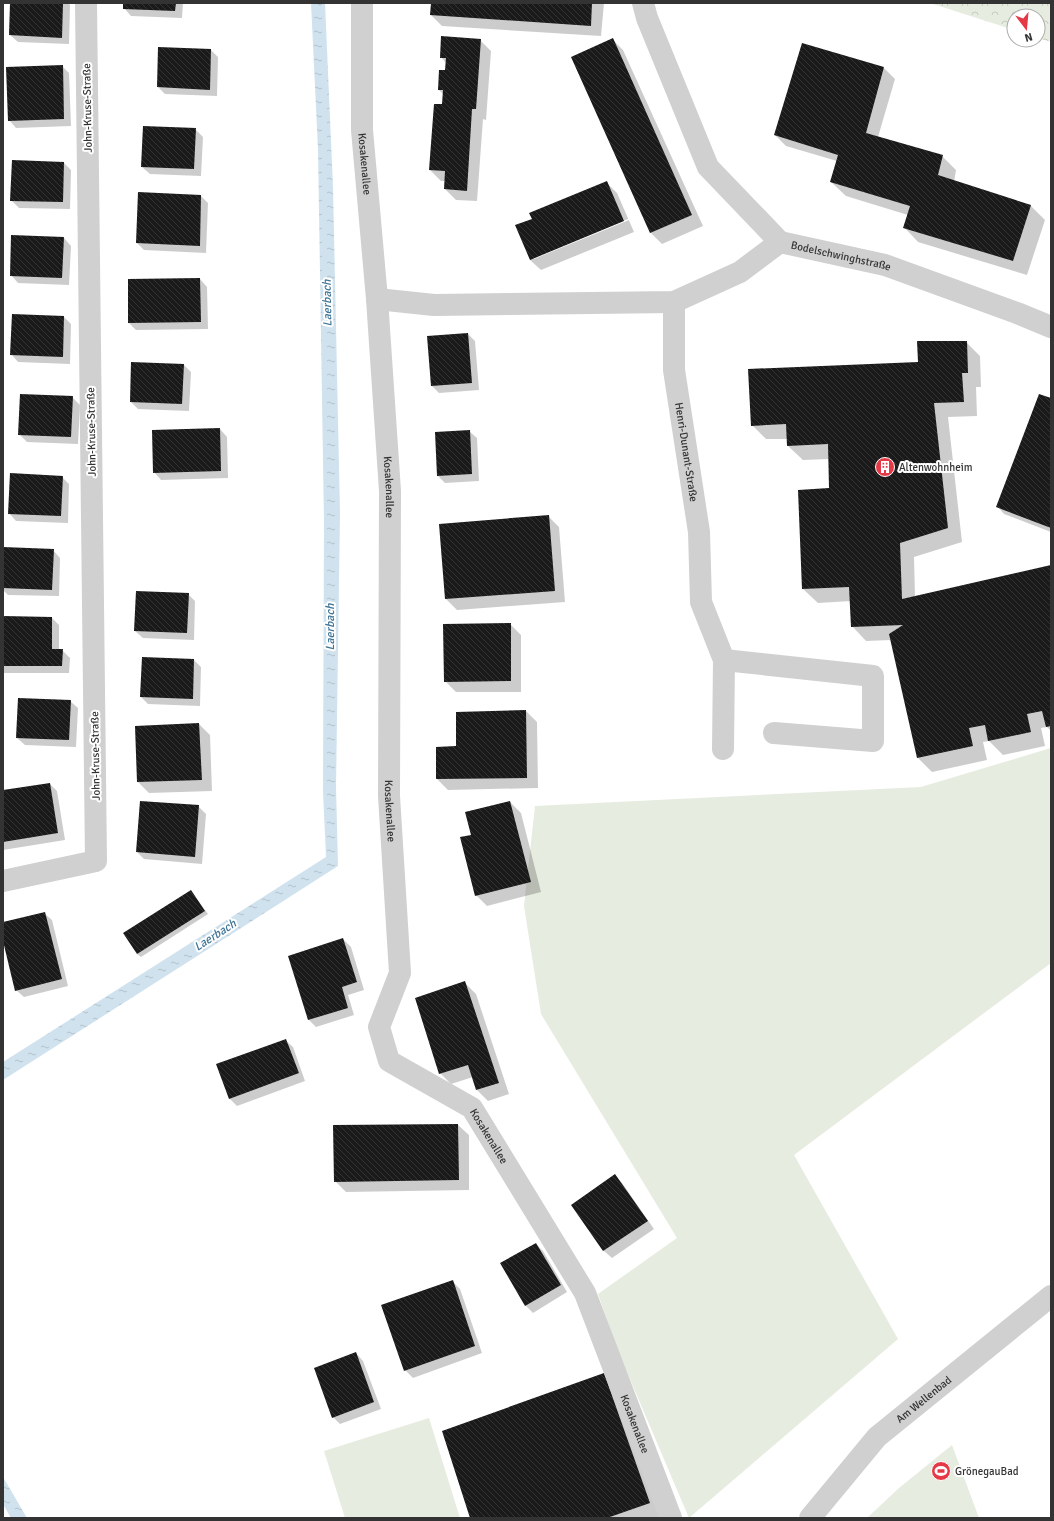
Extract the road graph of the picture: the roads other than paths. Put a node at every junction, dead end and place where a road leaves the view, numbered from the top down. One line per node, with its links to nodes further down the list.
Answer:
1 (86, 3): 11 (street, John-Kruse-Straße)
2 (362, 3): 5 (street, Kosakenallee)
3 (643, 3): 4 (street, Bodelschwinghstraße)
4 (780, 242): 6 (street); 7 (street, Bodelschwinghstraße)
5 (377, 299): 6 (street); 13 (street, Kosakenallee)
6 (674, 302): 8 (street, Henri-Dunant-Straße)
7 (1051, 327)
8 (724, 660): 9 (street); 10 (street)
9 (774, 733)
10 (723, 750)
11 (3, 881)
12 (1051, 1296): 14 (street, Am Wellenbad)
13 (671, 1518)
14 (810, 1518)

